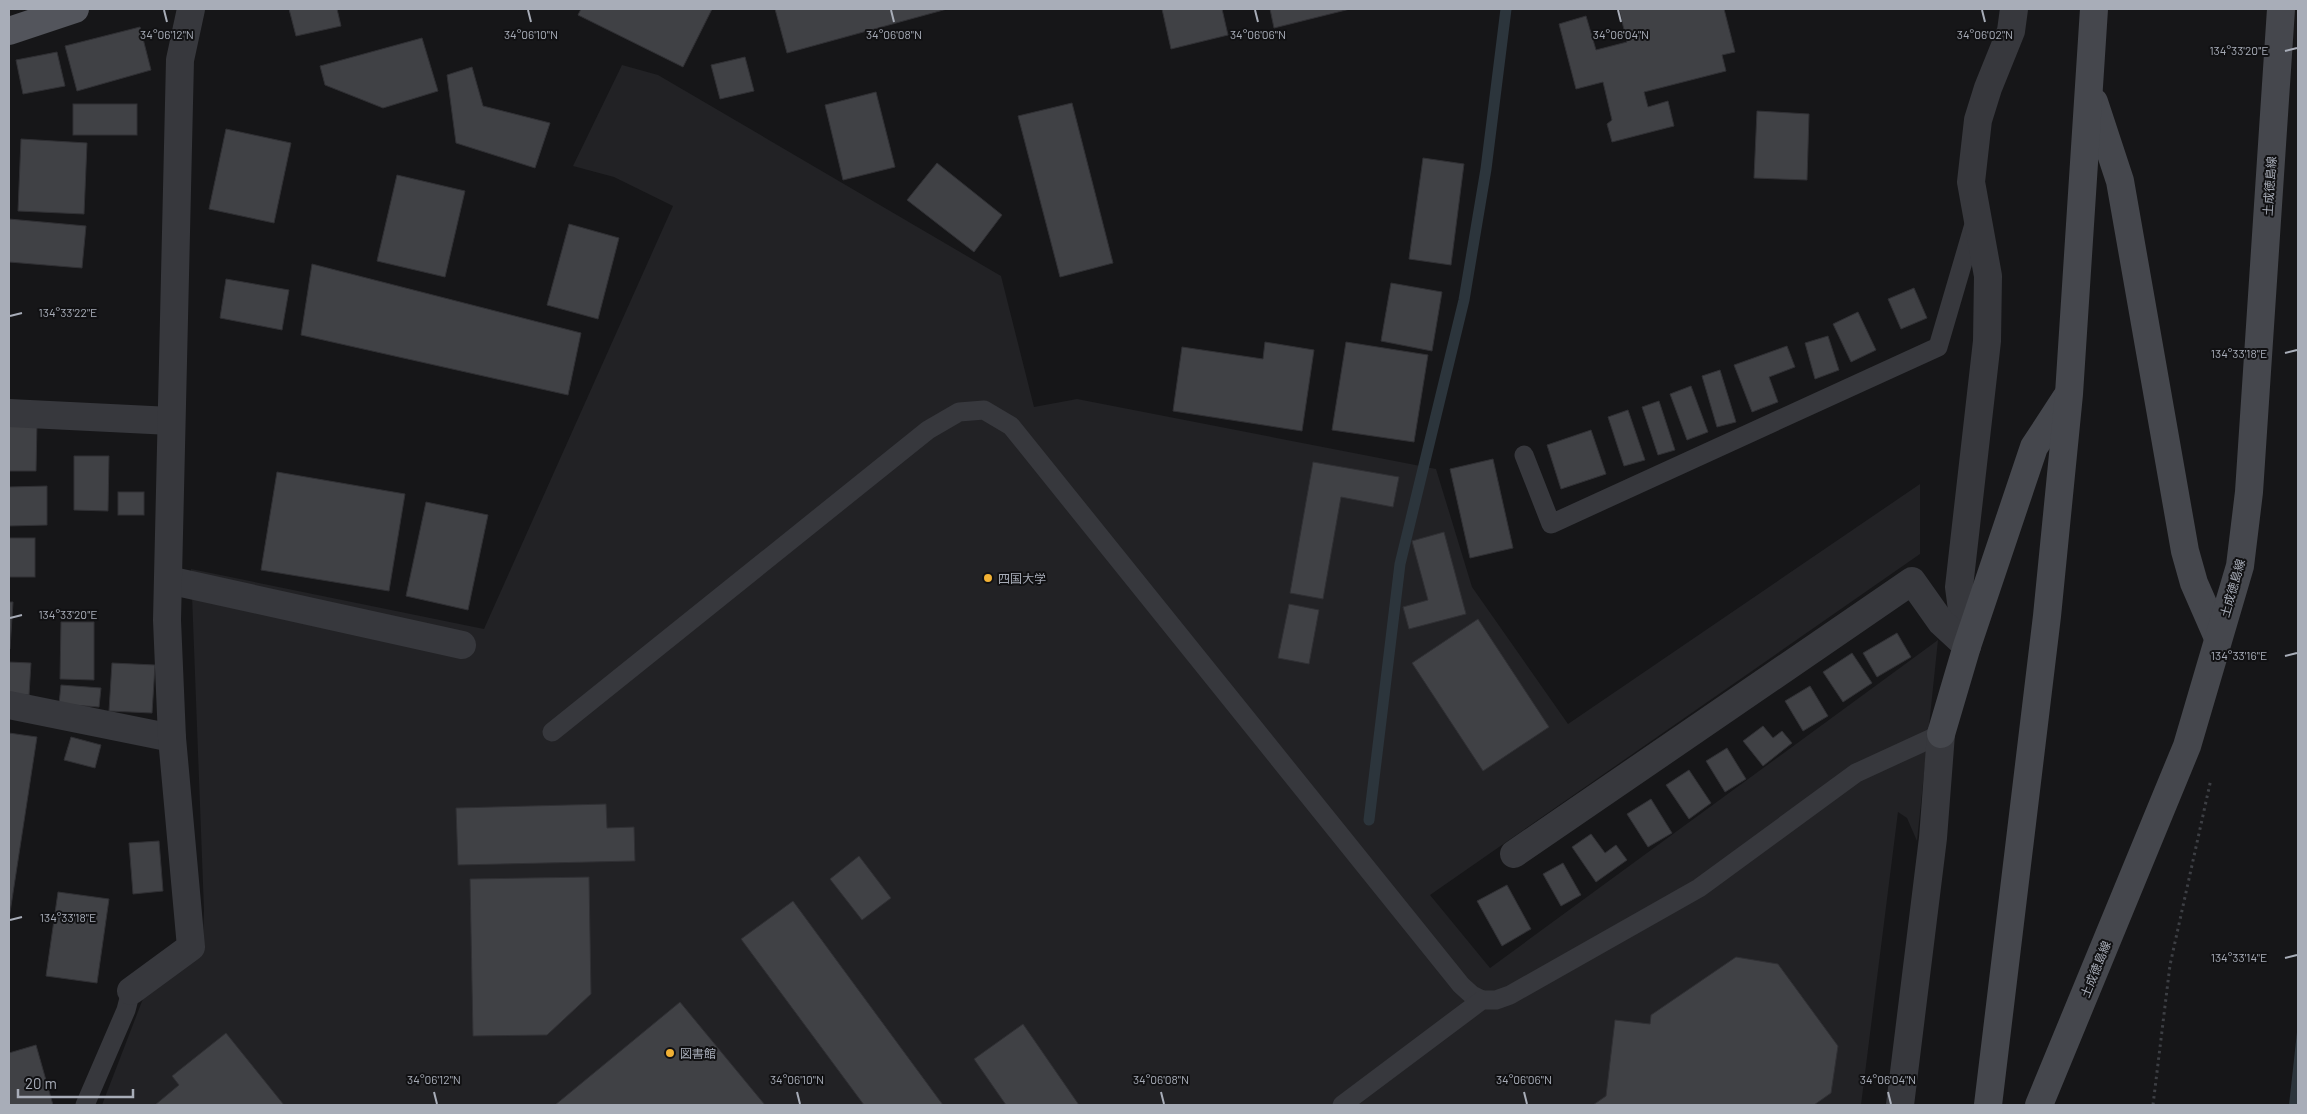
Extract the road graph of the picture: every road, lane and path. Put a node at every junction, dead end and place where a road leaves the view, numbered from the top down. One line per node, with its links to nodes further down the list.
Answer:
1 (75, 9): 6 (main road)
2 (191, 9): 11 (street)
3 (2014, 9): 8 (street)
4 (2094, 9): 7 (main road)
5 (2281, 9): 14 (main road, 土成徳島線)
6 (9, 31)
7 (2090, 92): 9 (main road); 14 (main road)
8 (1976, 218): 12 (lane); 16 (street)
9 (2069, 394): 16 (main road); 28 (main road)
10 (9, 413): 11 (street)
11 (171, 421): 13 (street)
12 (1524, 455)
13 (168, 580): 15 (street); 20 (street)
14 (2218, 638): 29 (main road, 土成徳島線)
15 (462, 644)
16 (1966, 646): 19 (main road); 22 (street)
17 (9, 705): 20 (street)
18 (552, 732): 24 (lane)
19 (1942, 734): 24 (lane); 27 (street)
20 (172, 738): 23 (street)
21 (2209, 773): 30 (path)
22 (1514, 854)
23 (131, 991): 25 (lane)
24 (1482, 1000): 26 (lane)
25 (85, 1105)
26 (1342, 1105)
27 (1900, 1105)
28 (1988, 1105)
29 (2039, 1105)
30 (2153, 1105)

